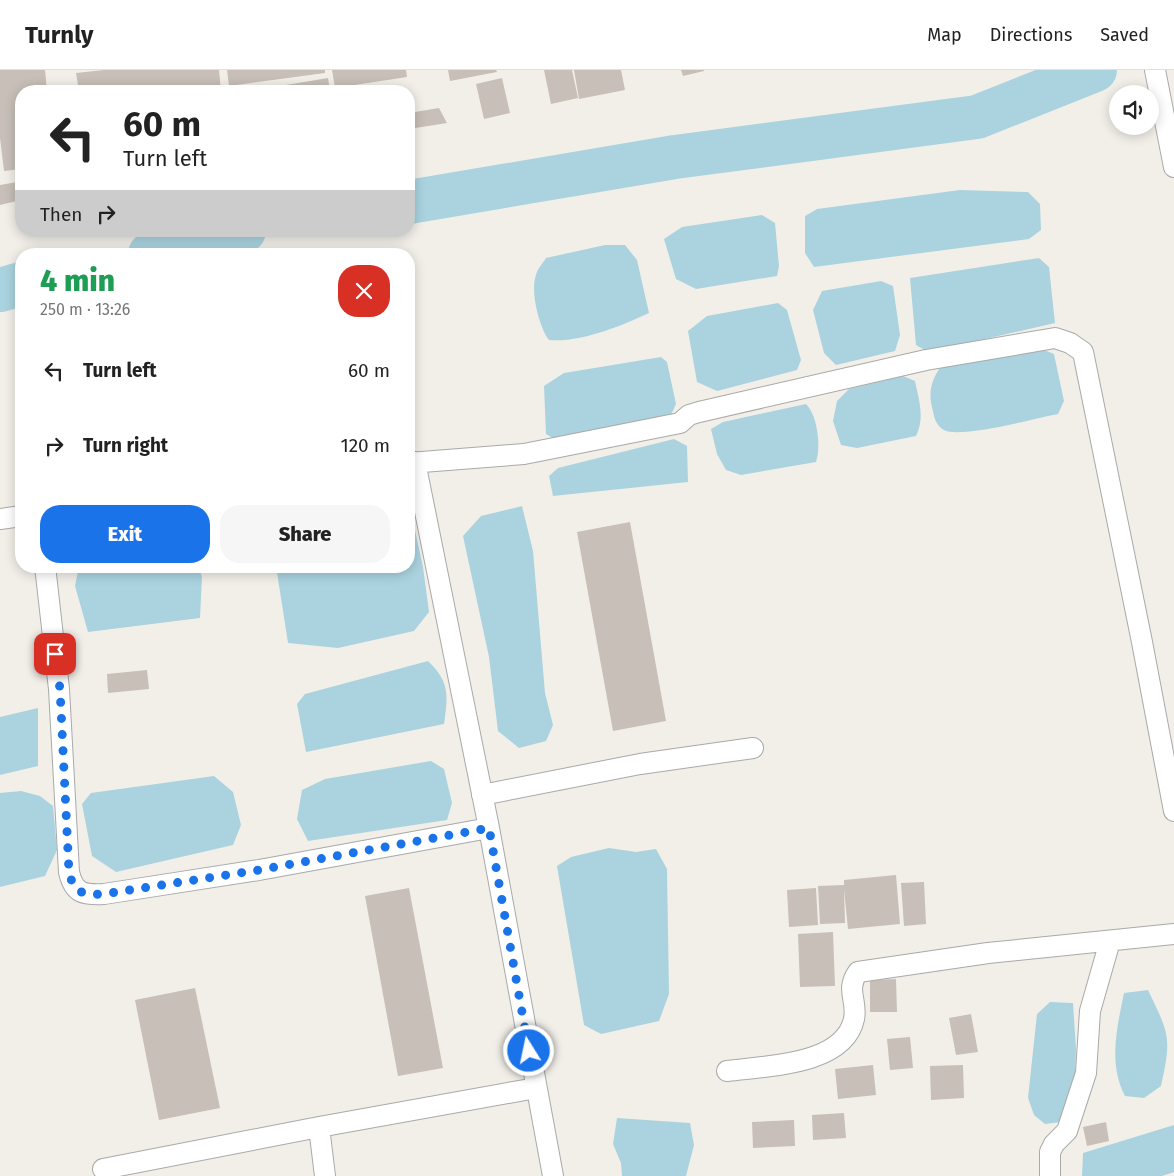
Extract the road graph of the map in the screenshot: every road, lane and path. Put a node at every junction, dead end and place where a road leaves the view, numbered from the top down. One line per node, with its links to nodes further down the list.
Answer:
1 (1156, 75): 2 (street)
2 (1174, 166)
3 (415, 462): 10 (street)
4 (415, 476): 9 (street)
5 (15, 517): 6 (street)
6 (0, 519)
7 (46, 573): 11 (street)
8 (753, 748): 9 (street)
9 (482, 795): 11 (street)
10 (1174, 811)
11 (489, 828): 15 (street)
12 (1174, 934): 13 (street)
13 (1110, 941): 14 (street); 20 (street)
14 (727, 1071)
15 (536, 1088): 16 (street); 19 (street)
16 (319, 1127): 17 (street); 18 (street)
17 (103, 1169)
18 (325, 1176)
19 (553, 1176)
20 (1050, 1176)

